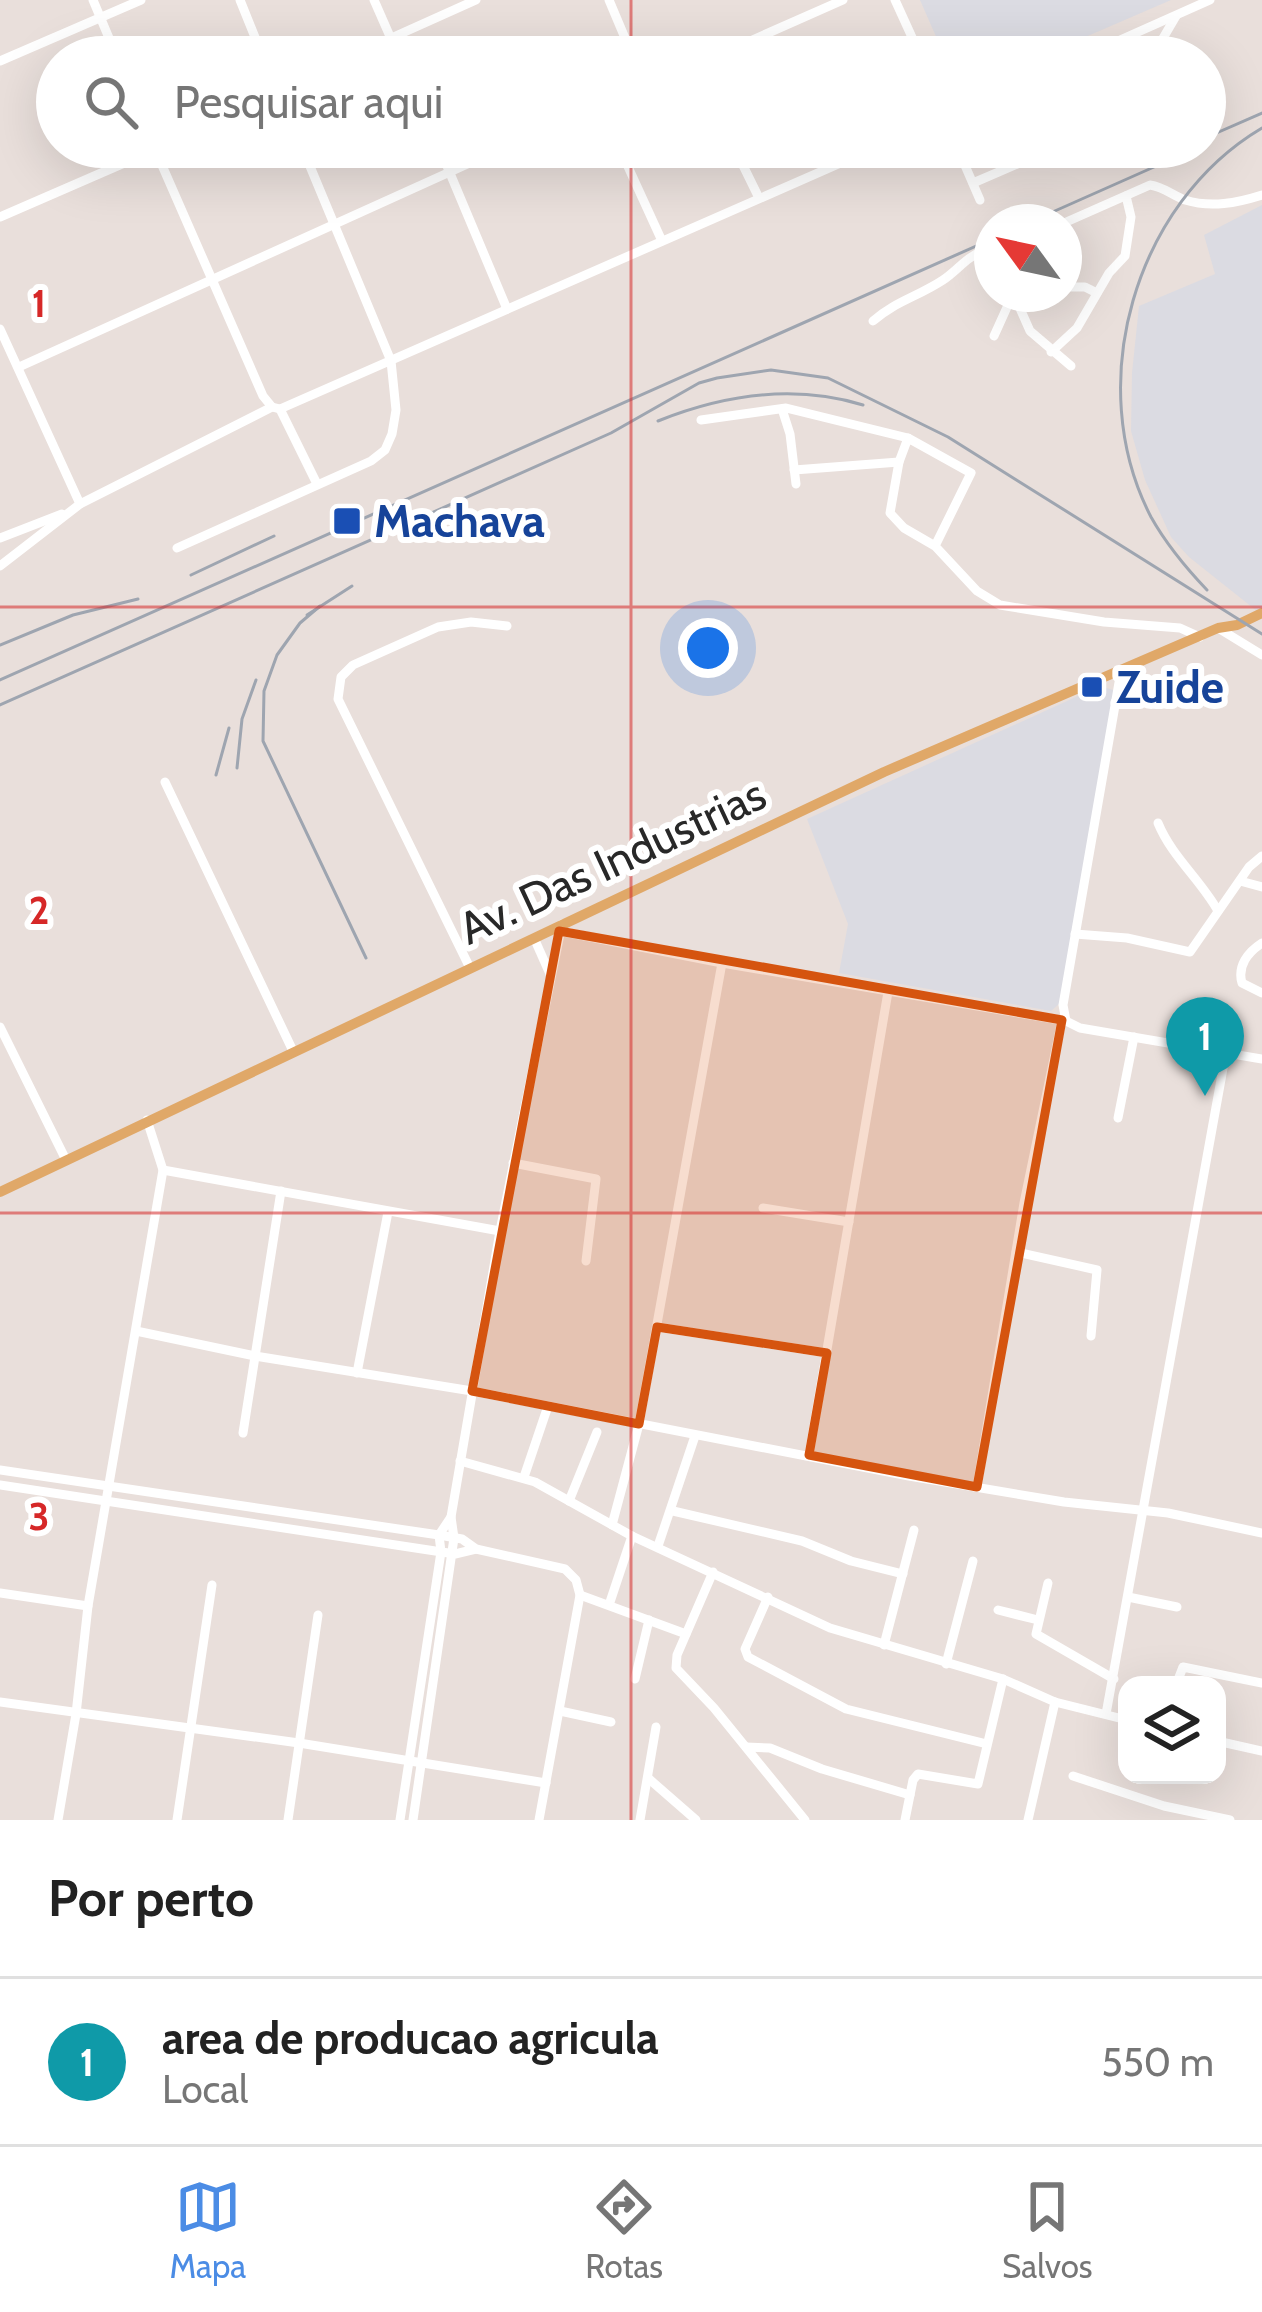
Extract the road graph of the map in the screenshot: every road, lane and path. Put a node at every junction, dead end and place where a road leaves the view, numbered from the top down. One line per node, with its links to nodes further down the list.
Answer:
1 (93, 0): 12 (street)
2 (142, 0): 12 (street)
3 (240, 0): 15 (street)
4 (374, 0): 16 (street)
5 (476, 0): 17 (street)
6 (609, 0): 18 (street)
7 (843, 0): 19 (street)
8 (895, 0): 20 (street)
9 (1210, 0): 10 (street)
10 (1187, 5): 11 (street)
11 (1176, 16): 21 (street); 22 (street)
12 (102, 18): 13 (street); 14 (street)
13 (59, 36)
14 (109, 36)
15 (255, 36)
16 (390, 36)
17 (395, 36)
18 (624, 36)
19 (762, 36)
20 (911, 36)
21 (1130, 36)
22 (1164, 36)
23 (36, 46): 24 (street)
24 (0, 61)
25 (111, 168): 42 (street)
26 (166, 168): 46 (street)
27 (311, 168): 43 (street)
28 (448, 168): 35 (street)
29 (456, 168): 35 (street)
30 (629, 168): 44 (street)
31 (744, 168): 39 (street)
32 (828, 168): 39 (street)
33 (966, 168): 36 (street)
34 (1008, 168): 36 (street)
35 (449, 171): 43 (street); 49 (street)
36 (973, 183): 40 (street)
37 (1262, 195): 38 (street)
38 (1126, 196): 41 (street); 48 (street)
39 (759, 198): 44 (street)
40 (980, 200)
41 (1082, 215)
42 (0, 217)
43 (336, 224): 46 (street); 56 (street)
44 (662, 241): 49 (street)
45 (974, 254): 52 (street)
46 (215, 281): 57 (street); 60 (street)
47 (1082, 287): 48 (street)
48 (1097, 293): 55 (street)
49 (507, 309): 56 (street)
50 (1007, 312): 54 (street)
51 (1023, 312): 55 (street)
52 (873, 321)
53 (0, 329): 57 (street)
54 (994, 336)
55 (1052, 352): 59 (street)
56 (391, 361): 60 (street); 66 (street)
57 (17, 362): 58 (street); 68 (street)
58 (0, 364)
59 (1071, 366)
60 (276, 408): 66 (street); 68 (street)
61 (782, 409): 62 (street); 63 (street); 65 (street)
62 (700, 420)
63 (908, 438): 64 (street); 70 (street)
64 (899, 462): 65 (street); 70 (street)
65 (794, 470): 67 (street)
66 (317, 484): 71 (street)
67 (796, 484)
68 (76, 507): 69 (street); 72 (street)
69 (0, 538)
70 (935, 546): 76 (street)
71 (176, 548)
72 (0, 566)
73 (1262, 613): 75 (main road, Av. Das Industrias)
74 (507, 626): 90 (street)
75 (1217, 628): 76 (main road, Av. Das Industrias); 77 (street)
76 (1200, 637): 78 (main road, Av. Das Industrias)
77 (1262, 655)
78 (1121, 671): 85 (main road, Av. Das Industrias); 86 (street)
79 (165, 782): 97 (street)
80 (1158, 823): 84 (street)
81 (1262, 856): 82 (street)
82 (1240, 881): 83 (street); 84 (street)
83 (1262, 887)
84 (1218, 911): 86 (street)
85 (560, 928): 87 (main road, Av. Das Industrias); 89 (street); 91 (street)
86 (1075, 934): 94 (street)
87 (534, 938): 90 (main road, Av. Das Industrias); 91 (street)
88 (1262, 943): 93 (street)
89 (722, 963): 92 (street); 113 (street)
90 (470, 968): 97 (main road, Av. Das Industrias)
91 (550, 974): 103 (street)
92 (888, 992): 94 (street); 109 (street)
93 (1262, 993)
94 (1064, 1021): 96 (street); 111 (street)
95 (0, 1027): 102 (street)
96 (1134, 1037): 98 (street); 100 (street)
97 (293, 1052): 101 (main road, Av. Das Industrias)
98 (1226, 1052): 99 (street); 135 (street)
99 (1262, 1059)
100 (1118, 1118)
101 (147, 1120): 102 (main road, Av. Das Industrias); 104 (street)
102 (66, 1160): 106 (main road, Av. Das Industrias)
103 (513, 1163): 110 (street); 112 (street)
104 (163, 1170): 105 (street); 114 (street)
105 (281, 1191): 108 (street); 117 (street)
106 (0, 1192)
107 (763, 1208): 109 (street)
108 (388, 1212): 110 (street); 118 (street)
109 (849, 1222): 116 (street)
110 (500, 1231): 119 (street)
111 (1016, 1252): 115 (street); 131 (street)
112 (586, 1261)
113 (657, 1327): 116 (street); 121 (street)
114 (136, 1331): 117 (street); 130 (street)
115 (1091, 1336)
116 (826, 1353): 125 (street)
117 (255, 1356): 118 (street); 123 (street)
118 (357, 1373): 119 (street)
119 (472, 1391): 120 (street); 126 (street)
120 (548, 1406): 121 (street); 128 (street)
121 (639, 1424): 124 (street); 138 (street)
122 (596, 1432): 133 (street)
123 (243, 1433)
124 (695, 1436): 125 (street); 134 (street)
125 (809, 1456): 131 (street)
126 (460, 1461): 128 (street); 137 (street)
127 (0, 1470): 130 (street)
128 (524, 1477): 133 (street)
129 (0, 1485): 132 (street)
130 (109, 1486): 132 (street); 136 (street)
131 (976, 1487): 135 (street)
132 (106, 1501): 141 (street); 159 (street)
133 (569, 1501): 138 (street)
134 (673, 1511): 147 (street); 152 (street)
135 (1140, 1512): 142 (street); 158 (street)
136 (306, 1515): 139 (street); 141 (street)
137 (451, 1517): 143 (street); 145 (street)
138 (612, 1525): 144 (street)
139 (407, 1530): 143 (street); 146 (street)
140 (914, 1530): 152 (street)
141 (304, 1532): 146 (street)
142 (1262, 1532)
143 (439, 1535): 145 (street); 149 (street)
144 (632, 1536): 147 (street); 160 (street)
145 (454, 1538): 148 (street); 149 (street)
146 (404, 1546): 149 (street)
147 (658, 1546): 151 (street)
148 (476, 1549): 149 (street); 156 (street)
149 (446, 1553): 188 (street); 189 (street)
150 (973, 1562): 168 (street)
151 (713, 1572): 157 (street); 166 (street)
152 (904, 1574): 167 (street)
153 (1048, 1583): 165 (street)
154 (212, 1585): 182 (street)
155 (0, 1593): 159 (street)
156 (580, 1595): 160 (street); 176 (street)
157 (768, 1597): 167 (street); 185 (street)
158 (1128, 1597): 161 (street); 172 (street)
159 (88, 1606): 177 (street)
160 (609, 1606): 164 (street)
161 (1177, 1607)
162 (998, 1610): 165 (street)
163 (318, 1616): 183 (street)
164 (649, 1620): 166 (street); 170 (street)
165 (1038, 1620): 172 (street)
166 (686, 1634): 186 (street)
167 (884, 1645): 168 (street)
168 (946, 1664): 171 (street)
169 (1180, 1676): 173 (street)
170 (635, 1678)
171 (1003, 1679): 175 (street); 185 (street)
172 (1114, 1679): 178 (street)
173 (1262, 1683)
174 (0, 1702): 177 (street)
175 (1055, 1702): 178 (street); 206 (street)
176 (560, 1711): 180 (street); 192 (street)
177 (76, 1714): 182 (street); 196 (street)
178 (1106, 1714): 179 (street)
179 (1118, 1717)
180 (610, 1722)
181 (656, 1727): 191 (street)
182 (191, 1731): 183 (street); 197 (street)
183 (299, 1743): 188 (street); 198 (street)
184 (1226, 1743): 187 (street)
185 (987, 1744): 195 (street)
186 (746, 1747): 195 (street); 204 (street)
187 (1262, 1749)
188 (409, 1762): 189 (street); 199 (street)
189 (422, 1763): 192 (street); 200 (street)
190 (1073, 1776): 194 (street)
191 (648, 1778): 202 (street); 203 (street)
192 (546, 1783): 201 (street)
193 (1129, 1784): 194 (street)
194 (1126, 1791): 207 (street)
195 (910, 1795): 205 (street)
196 (58, 1820)
197 (177, 1820)
198 (288, 1820)
199 (400, 1820)
200 (413, 1820)
201 (539, 1820)
202 (640, 1820)
203 (696, 1820)
204 (805, 1820)
205 (905, 1820)
206 (1028, 1820)
207 (1230, 1820)

